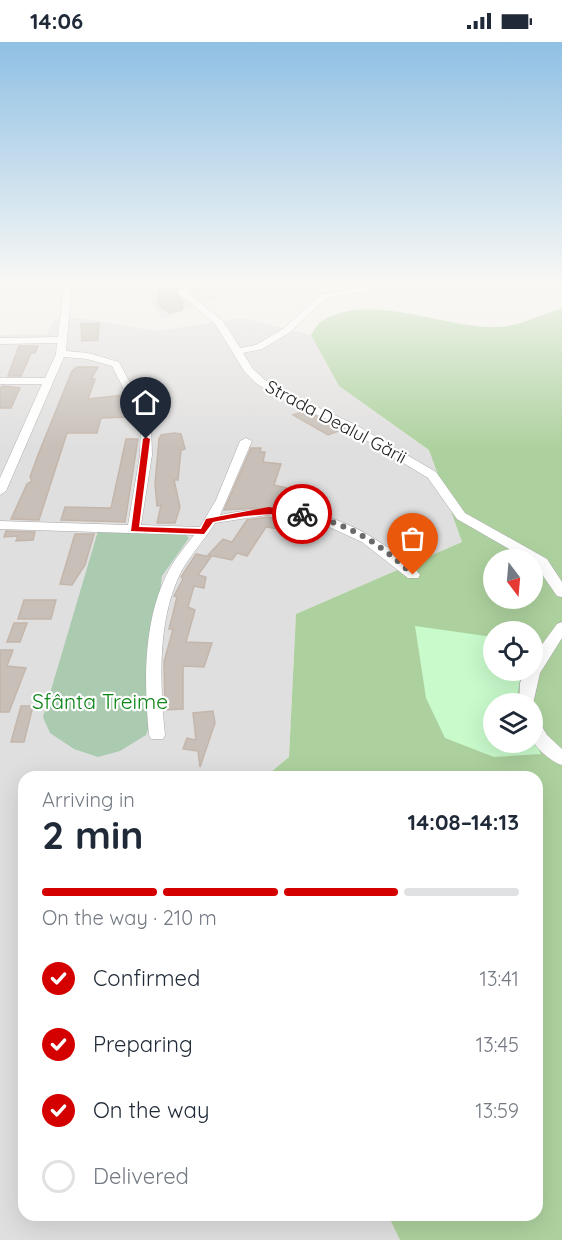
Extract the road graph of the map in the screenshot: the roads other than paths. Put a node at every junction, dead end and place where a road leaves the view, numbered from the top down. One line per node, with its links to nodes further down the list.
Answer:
1 (229, 338): 5 (street, Strada Dealul Gării)
2 (271, 338): 5 (street)
3 (63, 340): 4 (street); 6 (street)
4 (0, 341)
5 (238, 351): 16 (street, Strada Dealul Gării)
6 (61, 354): 8 (street); 14 (street)
7 (0, 381): 8 (street)
8 (49, 381): 10 (street)
9 (246, 441): 13 (street)
10 (6, 464): 11 (street)
11 (0, 491)
12 (0, 525): 14 (street)
13 (207, 526): 14 (street); 15 (street); 19 (street)
14 (134, 529)
15 (413, 575)
16 (562, 594)
17 (562, 627): 18 (street)
18 (527, 693)
19 (157, 735)
20 (543, 741): 21 (street)
21 (562, 759)

